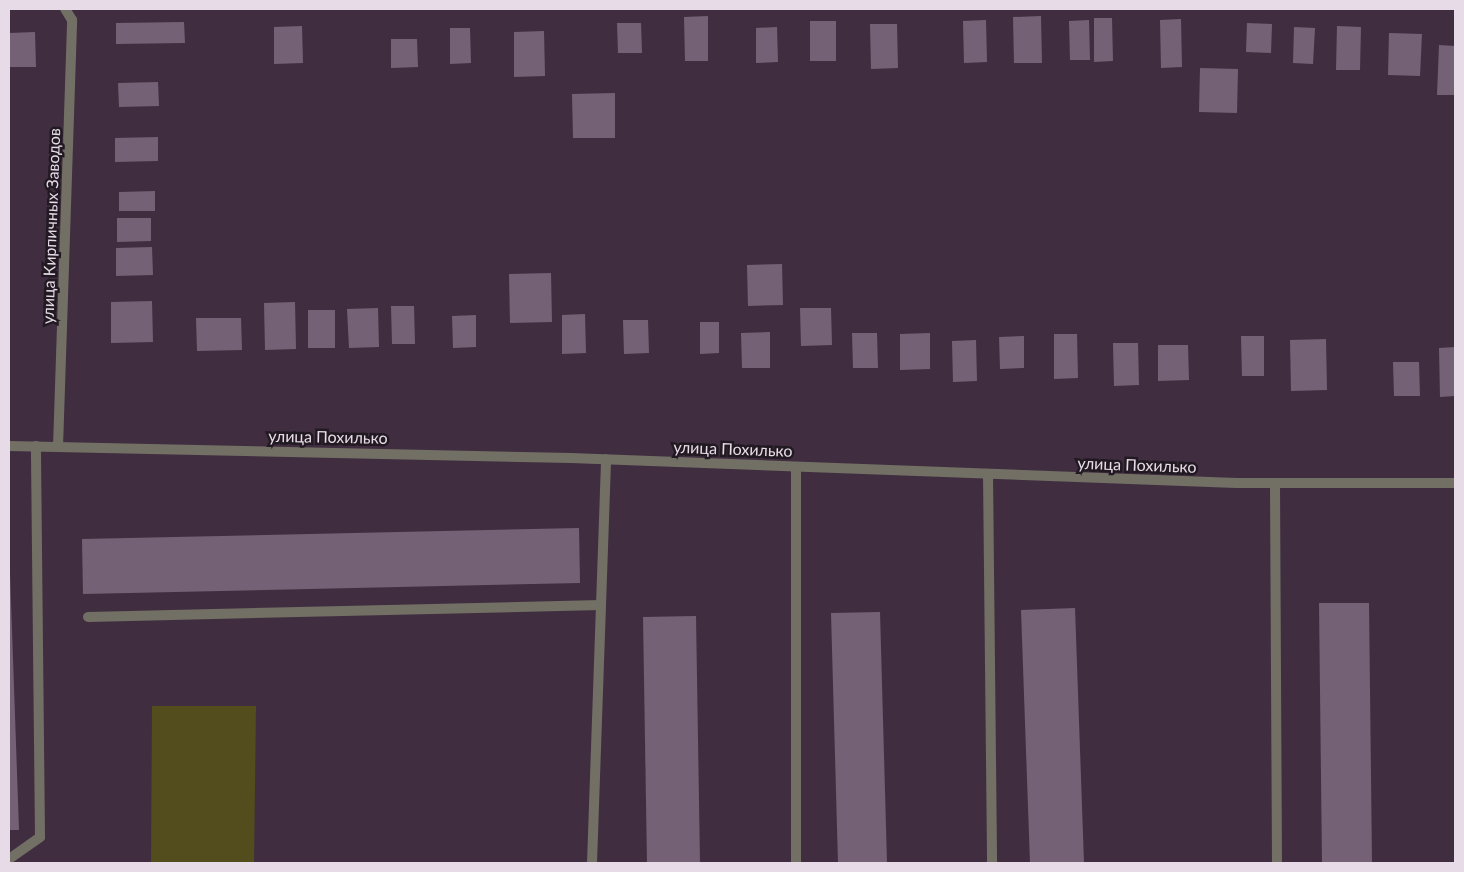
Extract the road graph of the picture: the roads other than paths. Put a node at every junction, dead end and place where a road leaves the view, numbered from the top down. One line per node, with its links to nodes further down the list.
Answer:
1 (65, 9): 4 (street, улица Кирпичных Заводов)
2 (9, 446): 3 (street, улица Похилько)
3 (36, 446): 4 (street, улица Похилько); 12 (street)
4 (58, 446): 5 (street, улица Похилько)
5 (606, 459): 6 (street, улица Похилько); 10 (street)
6 (796, 467): 7 (street, улица Похилько); 14 (street)
7 (988, 474): 9 (street, улица Похилько); 15 (street)
8 (1455, 483): 9 (street, улица Похилько)
9 (1275, 484): 16 (street)
10 (601, 605): 11 (street); 13 (street)
11 (88, 617)
12 (9, 859)
13 (592, 863)
14 (796, 863)
15 (992, 863)
16 (1277, 863)

